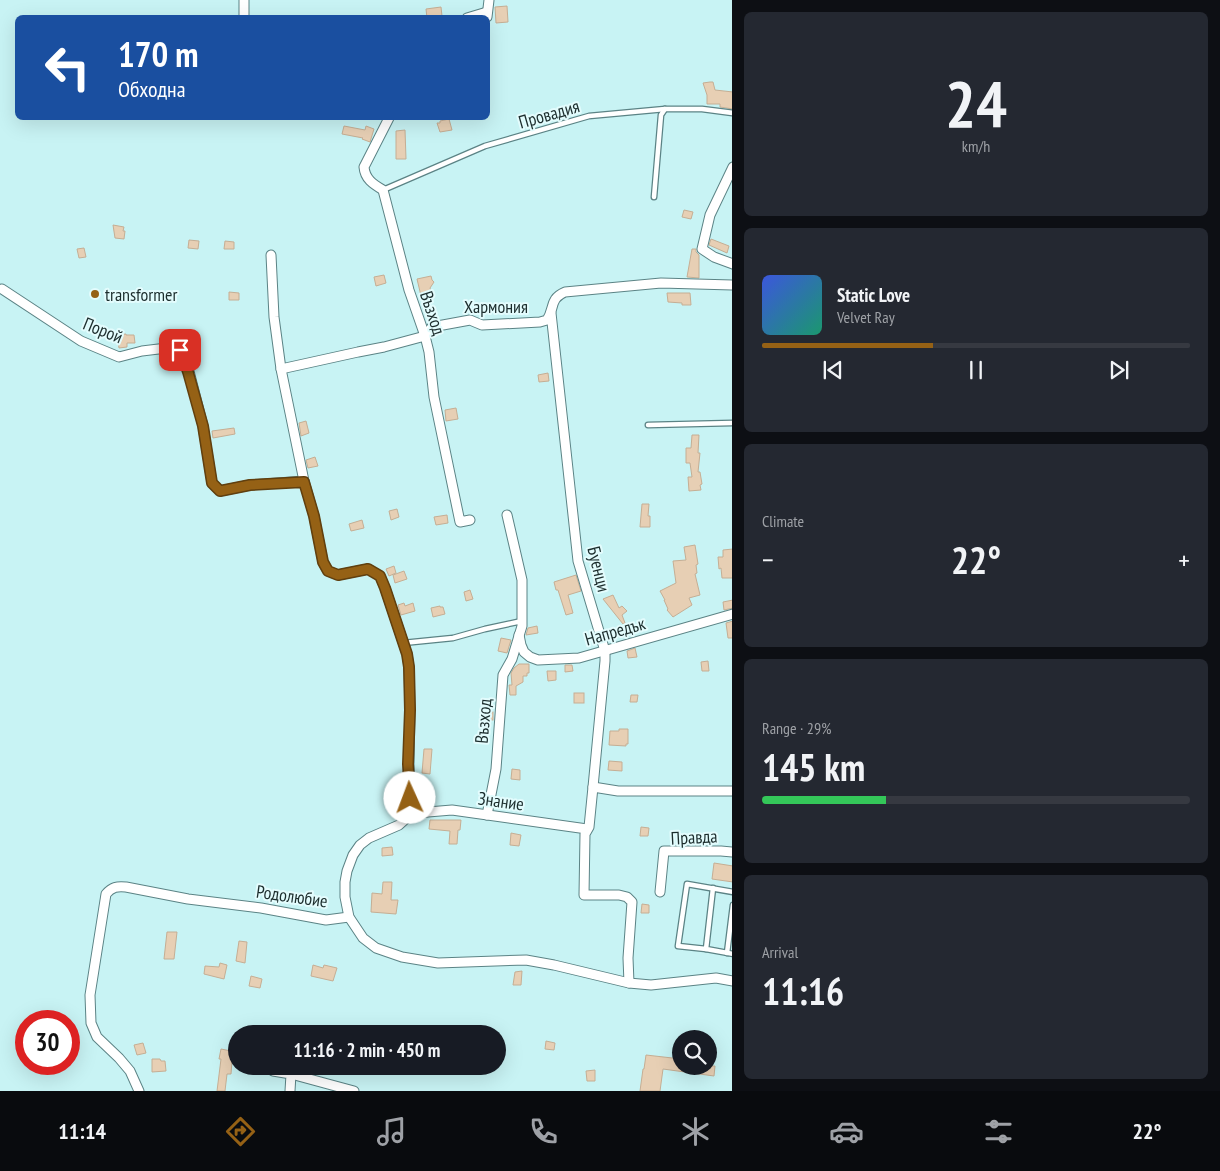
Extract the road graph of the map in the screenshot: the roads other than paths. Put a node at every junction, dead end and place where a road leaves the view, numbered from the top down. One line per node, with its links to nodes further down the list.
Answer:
1 (244, 0): 3 (street)
2 (489, 0): 4 (street)
3 (244, 15)
4 (487, 15)
5 (665, 109): 6 (lane, Провадия); 9 (lane, Провадия); 10 (lane)
6 (732, 113)
7 (388, 120): 9 (street)
8 (732, 167): 12 (street)
9 (383, 190): 16 (street, Възход)
10 (654, 197)
11 (271, 255): 17 (street)
12 (732, 264)
13 (732, 285): 15 (street, Хармония)
14 (2, 289): 20 (street, Порой)
15 (551, 313): 16 (street, Хармония); 27 (street, Буенци)
16 (425, 336): 17 (street, Хармония); 22 (street, Възход)
17 (281, 370): 20 (street)
18 (732, 424): 19 (lane)
19 (648, 425)
20 (304, 482): 26 (street)
21 (507, 515): 24 (street, Възход)
22 (470, 520)
23 (732, 614): 27 (street, Напредък)
24 (522, 621): 25 (street, Възход); 26 (lane)
25 (519, 634): 27 (street, Напредък); 31 (street, Възход)
26 (403, 643): 30 (street)
27 (605, 651): 28 (street, Буенци)
28 (593, 787): 29 (street); 32 (street, Буенци)
29 (732, 791)
30 (410, 815): 31 (street, Знание); 38 (street)
31 (487, 815): 32 (street, Знание)
32 (587, 829): 42 (street, Буенци)
33 (732, 852): 35 (street, Правда)
34 (714, 888): 36 (lane); 39 (lane); 39 (lane)
35 (660, 892)
36 (732, 892)
37 (732, 905): 40 (lane)
38 (349, 917): 42 (street, Родолюбие); 45 (street, Родолюбие)
39 (706, 949): 40 (lane)
40 (730, 953)
41 (732, 981): 42 (street, Родолюбие)
42 (629, 983)
43 (291, 1075): 46 (street)
44 (295, 1075): 47 (street)
45 (139, 1091)
46 (290, 1091)
47 (354, 1091)

